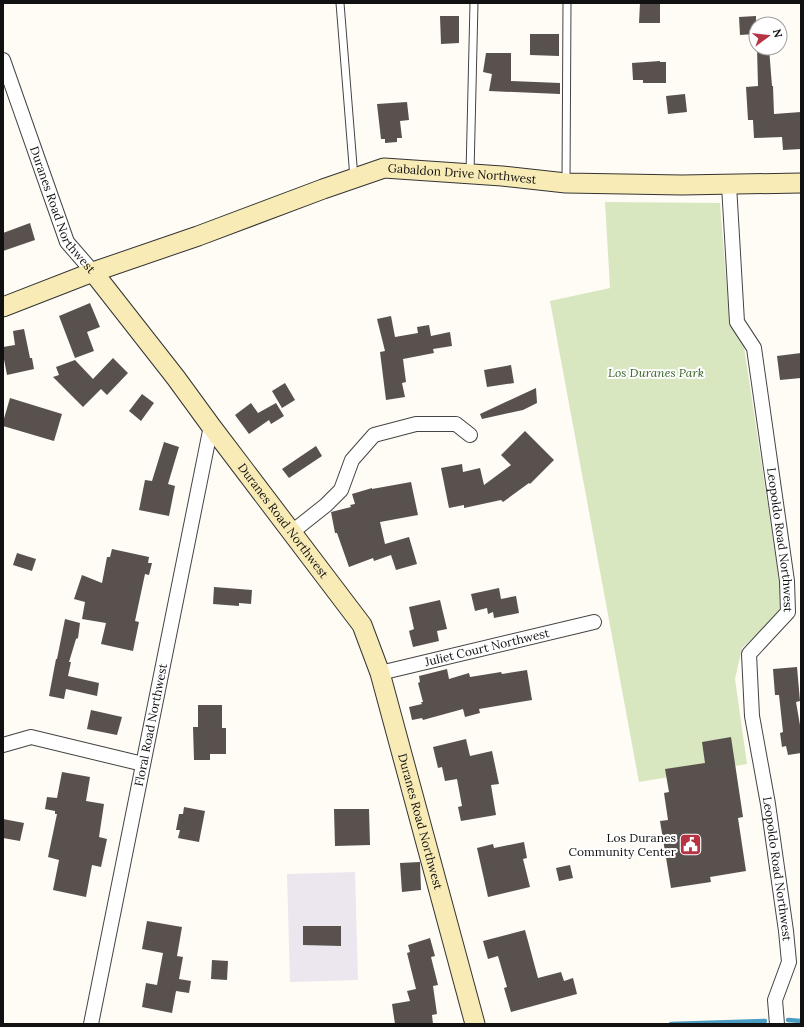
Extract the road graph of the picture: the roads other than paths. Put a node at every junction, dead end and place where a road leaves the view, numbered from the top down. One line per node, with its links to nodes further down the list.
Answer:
1 (340, 3): 6 (lane)
2 (474, 3): 5 (lane)
3 (567, 3): 7 (lane)
4 (3, 60): 10 (street, Duranes Road Northwest)
5 (470, 173): 6 (street, Gabaldon Drive Northwest); 7 (street, Gabaldon Drive Northwest)
6 (354, 178): 10 (street, Gabaldon Drive Northwest)
7 (566, 182): 9 (street, Gabaldon Drive Northwest)
8 (801, 183): 9 (street, Gabaldon Drive Northwest)
9 (729, 185): 21 (street, Leopoldo Road Northwest)
10 (93, 272): 11 (street, Gabaldon Drive Northwest); 12 (street, Duranes Road Northwest)
11 (3, 307)
12 (211, 426): 14 (street, Duranes Road Northwest); 18 (street, Floral Road Northwest)
13 (470, 436): 14 (street)
14 (292, 532): 16 (street, Duranes Road Northwest)
15 (594, 622): 16 (street, Juliet Court Northwest)
16 (380, 673): 20 (street, Duranes Road Northwest)
17 (3, 745): 18 (street)
18 (143, 764): 19 (street, Floral Road Northwest)
19 (91, 1024)
20 (475, 1024)
21 (777, 1024)

